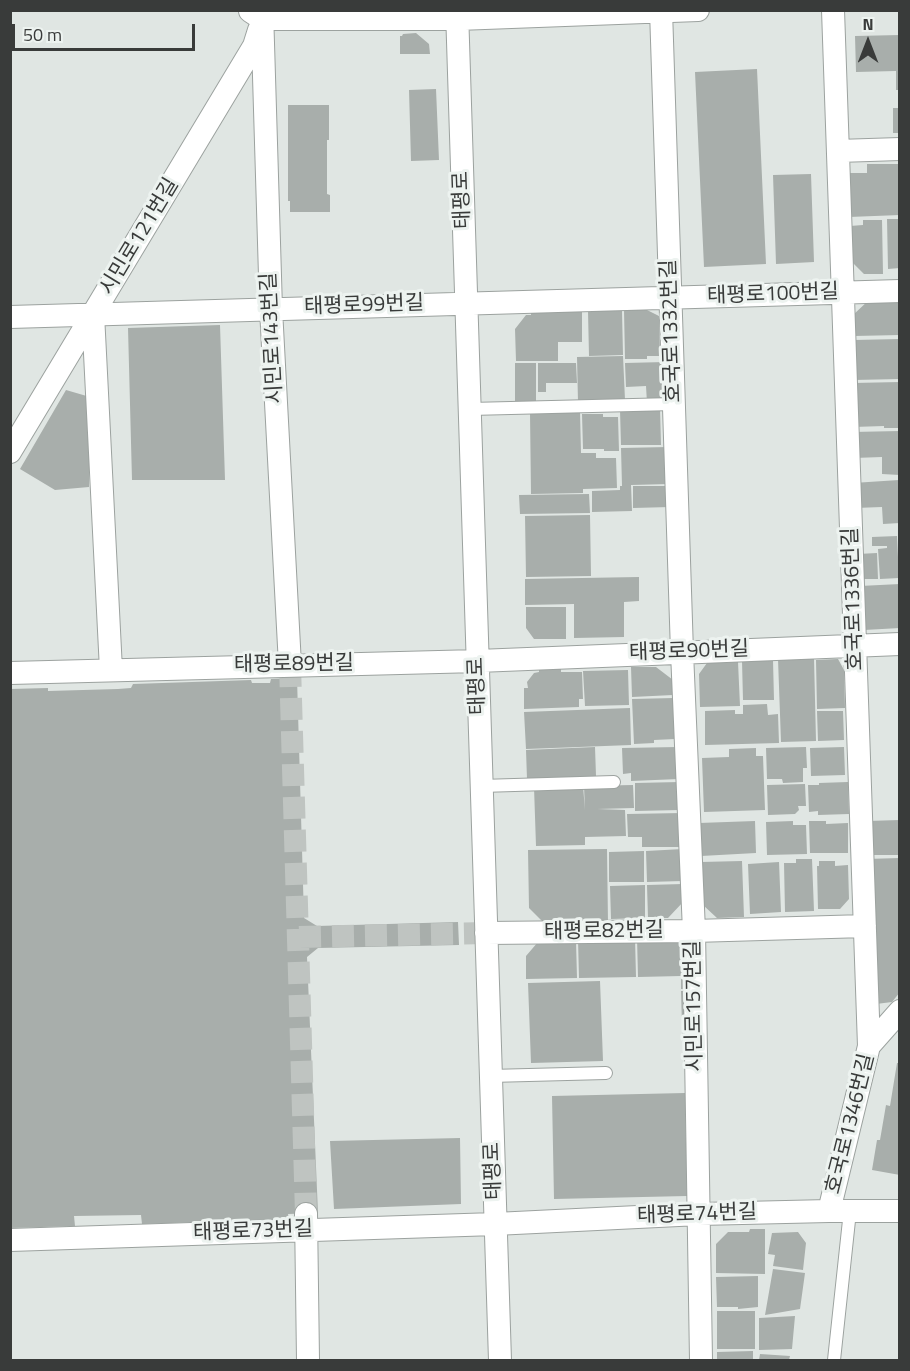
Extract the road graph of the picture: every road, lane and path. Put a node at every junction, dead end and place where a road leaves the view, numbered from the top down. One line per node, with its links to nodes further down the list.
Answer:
1 (698, 10): 3 (street)
2 (833, 10): 7 (street, 호국로1336번길)
3 (661, 11): 5 (street); 10 (street, 호국로1332번길)
4 (258, 13): 5 (street); 12 (street, 시민로143번길); 13 (street, 시민로121번길)
5 (457, 15): 11 (street, 태평로)
6 (900, 149): 7 (street)
7 (838, 151): 9 (street, 호국로1336번길)
8 (900, 291): 9 (street, 태평로100번길)
9 (843, 293): 10 (street, 태평로100번길); 19 (street, 호국로1336번길)
10 (671, 298): 11 (street, 태평로100번길); 15 (street, 호국로1332번길)
11 (466, 304): 12 (street, 태평로99번길); 16 (street, 태평로)
12 (272, 309): 13 (street, 태평로99번길); 22 (street, 시민로143번길)
13 (93, 314): 14 (street, 태평로99번길); 17 (street, 시민로121번길); 23 (street)
14 (10, 316)
15 (674, 404): 16 (lane); 20 (street, 호국로1332번길)
16 (470, 409): 21 (street, 태평로)
17 (10, 452)
18 (900, 644): 19 (street, 태평로90번길)
19 (855, 646): 20 (street, 태평로90번길); 27 (street, 호국로1336번길)
20 (682, 652): 21 (street, 태평로90번길); 28 (street, 시민로157번길)
21 (477, 661): 22 (street, 태평로89번길); 26 (street, 태평로)
22 (290, 665): 23 (street, 태평로89번길)
23 (111, 670): 24 (street, 태평로89번길)
24 (10, 672)
25 (614, 782): 26 (lane)
26 (481, 786): 29 (street, 태평로)
27 (865, 926): 28 (street, 태평로82번길); 31 (street, 호국로1336번길)
28 (694, 931): 29 (street, 태평로82번길); 36 (street, 시민로157번길)
29 (486, 933): 33 (street, 태평로)
30 (900, 1011): 31 (street, 호국로1346번길)
31 (869, 1046): 34 (street, 호국로1346번길)
32 (606, 1073): 33 (lane)
33 (490, 1076): 38 (street, 태평로)
34 (839, 1211): 35 (street, 태평로74번길); 36 (street, 태평로74번길); 43 (lane, 호국로1346번길)
35 (900, 1211)
36 (699, 1214): 38 (street, 태평로74번길); 42 (street, 시민로157번길)
37 (307, 1222): 38 (street, 태평로73번길); 39 (street, 태평로73번길); 40 (street)
38 (495, 1224): 41 (street, 태평로)
39 (10, 1240)
40 (308, 1360)
41 (500, 1360)
42 (701, 1360)
43 (834, 1360)

